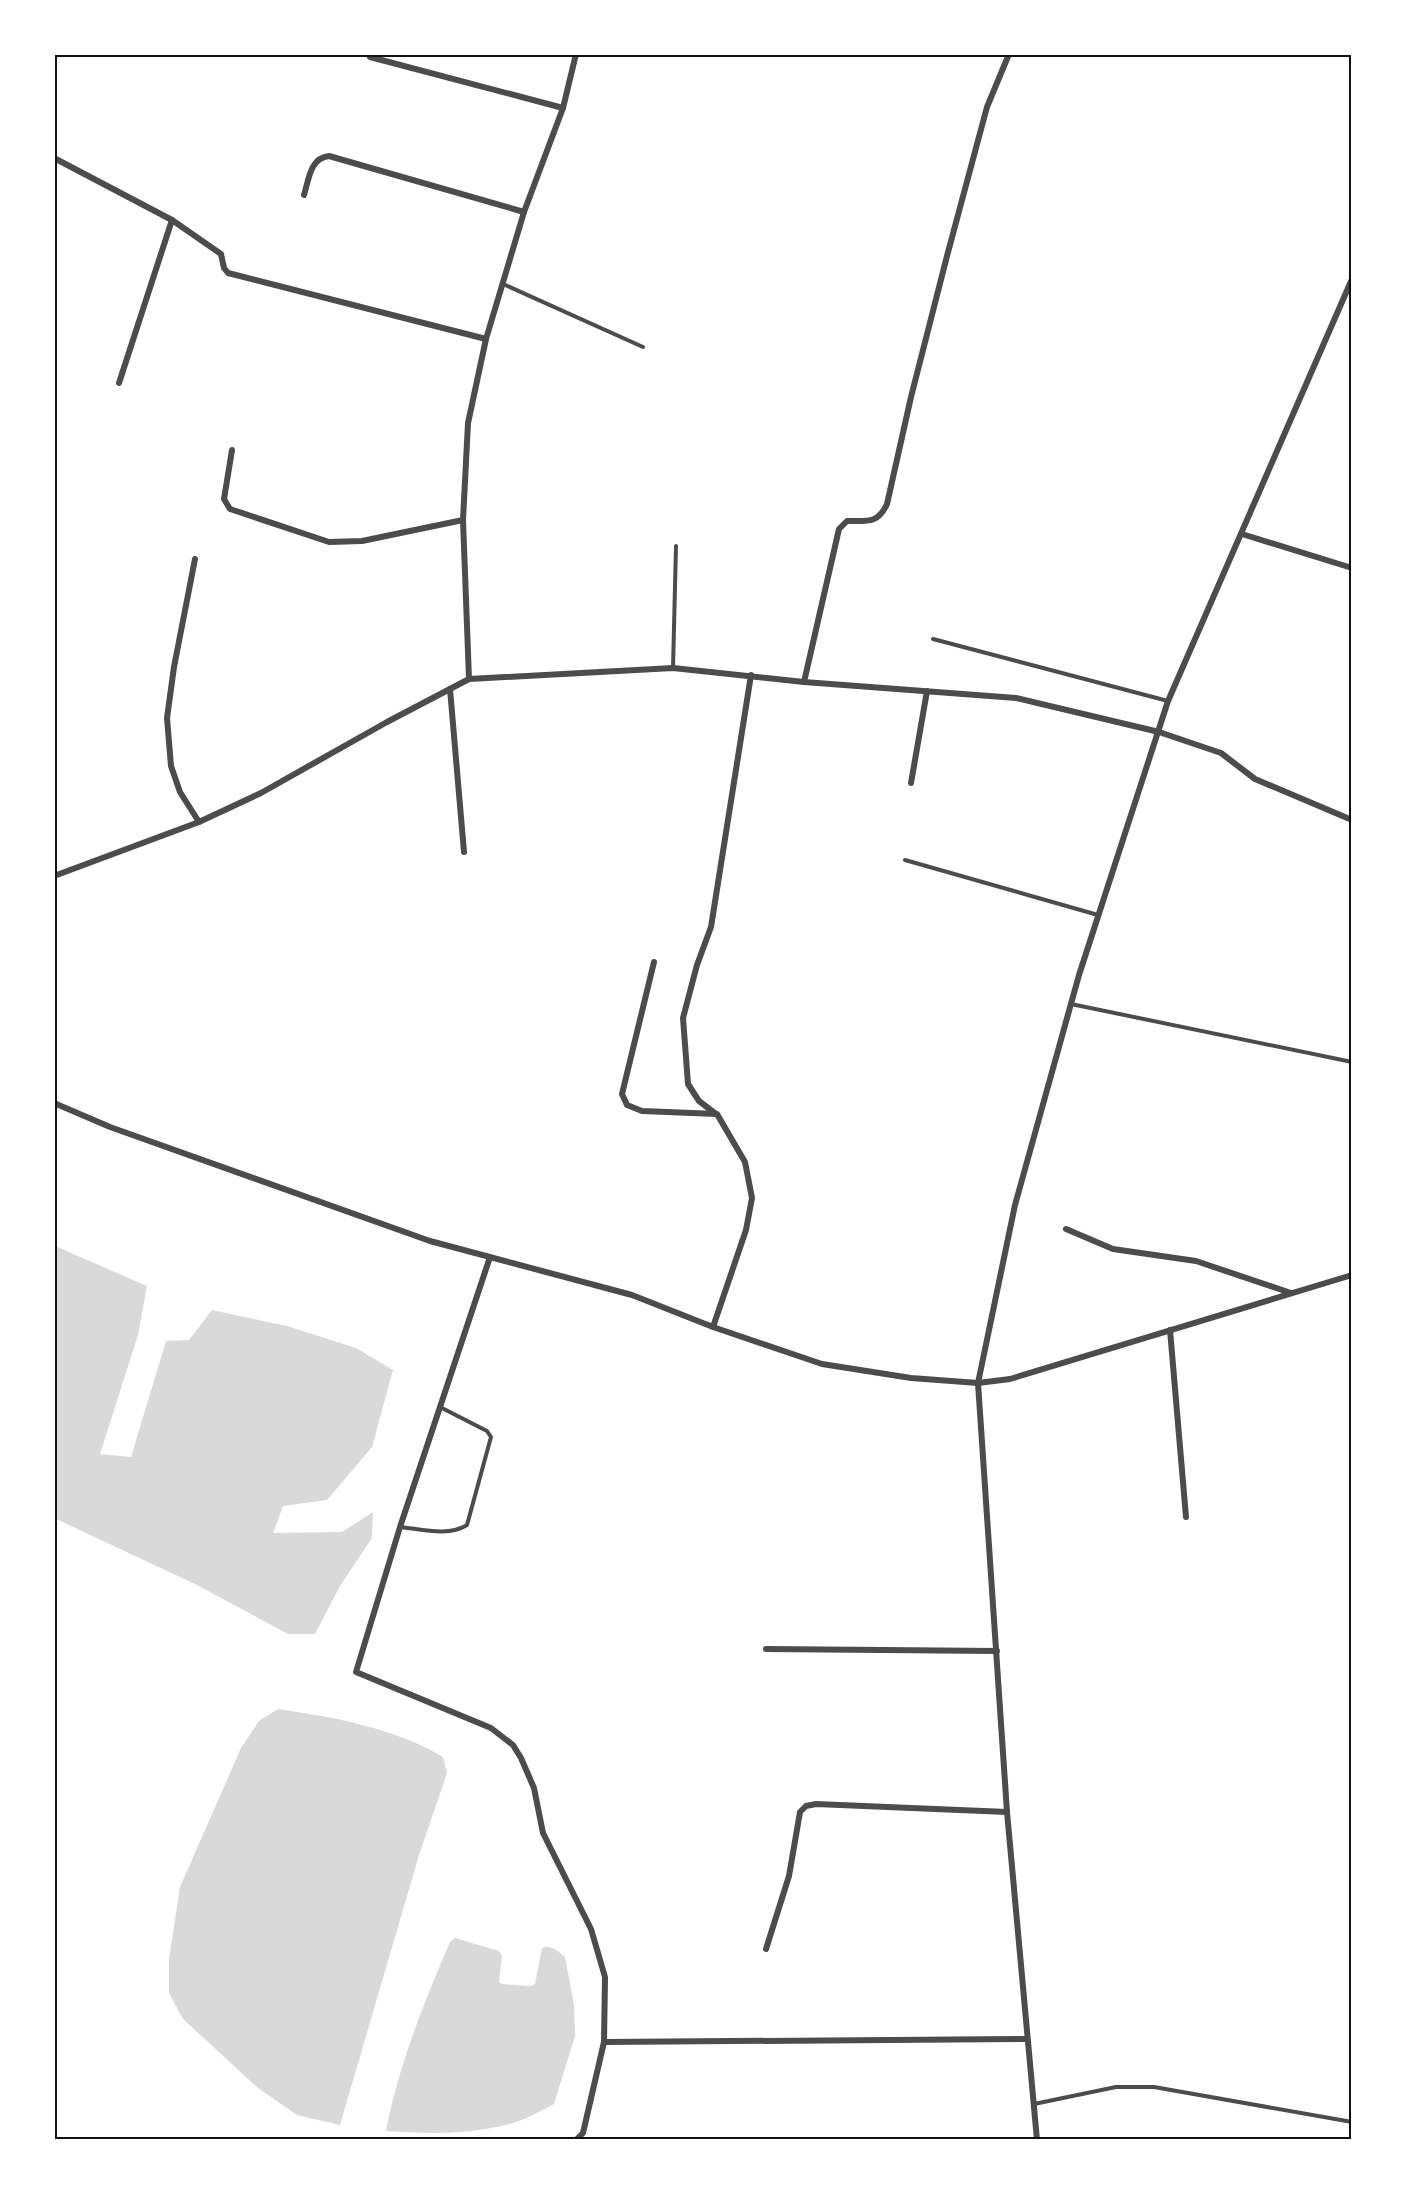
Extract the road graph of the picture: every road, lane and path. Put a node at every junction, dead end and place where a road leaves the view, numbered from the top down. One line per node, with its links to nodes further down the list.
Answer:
1 (576, 54): 4 (street)
2 (1009, 54): 24 (street)
3 (370, 57): 4 (street)
4 (563, 108): 7 (street)
5 (54, 158): 8 (street)
6 (304, 195): 7 (street)
7 (524, 212): 10 (street)
8 (172, 220): 11 (street); 13 (street)
9 (1352, 279): 16 (street)
10 (504, 284): 11 (street); 12 (lane)
11 (486, 339): 15 (street)
12 (643, 346)
13 (119, 383)
14 (232, 450): 15 (street)
15 (462, 520): 23 (street)
16 (1242, 534): 19 (street); 27 (street)
17 (676, 546): 21 (lane)
18 (195, 559): 31 (street)
19 (1352, 568)
20 (933, 639): 27 (lane)
21 (673, 668): 22 (street); 23 (street)
22 (751, 675): 24 (street); 40 (street)
23 (469, 680): 25 (street)
24 (804, 682): 26 (street)
25 (450, 689): 31 (street); 32 (street)
26 (927, 691): 28 (street); 29 (street)
27 (1168, 701): 28 (street)
28 (1159, 732): 30 (street); 35 (street)
29 (911, 783)
30 (1352, 820)
31 (199, 822): 34 (street)
32 (464, 852)
33 (905, 860): 35 (lane)
34 (54, 876)
35 (1099, 915): 37 (street)
36 (654, 962): 40 (street)
37 (1071, 1004): 38 (lane); 47 (street)
38 (1352, 1062)
39 (54, 1103): 42 (street)
40 (717, 1114): 45 (street)
41 (1066, 1229): 44 (street)
42 (490, 1257): 45 (street); 48 (street)
43 (1352, 1275): 44 (street)
44 (1291, 1293): 46 (street)
45 (713, 1327): 47 (street)
46 (1170, 1330): 47 (street); 49 (street)
47 (978, 1383): 52 (street)
48 (440, 1407): 50 (street); 50 (lane)
49 (1186, 1517)
50 (400, 1527): 56 (street)
51 (766, 1649): 52 (street)
52 (997, 1651): 53 (street)
53 (1007, 1812): 54 (street); 55 (street)
54 (766, 1949)
55 (1026, 2038): 56 (street); 57 (street)
56 (604, 2042): 59 (street)
57 (1033, 2104): 58 (lane); 60 (street)
58 (1352, 2122)
59 (576, 2140)
60 (1036, 2140)

